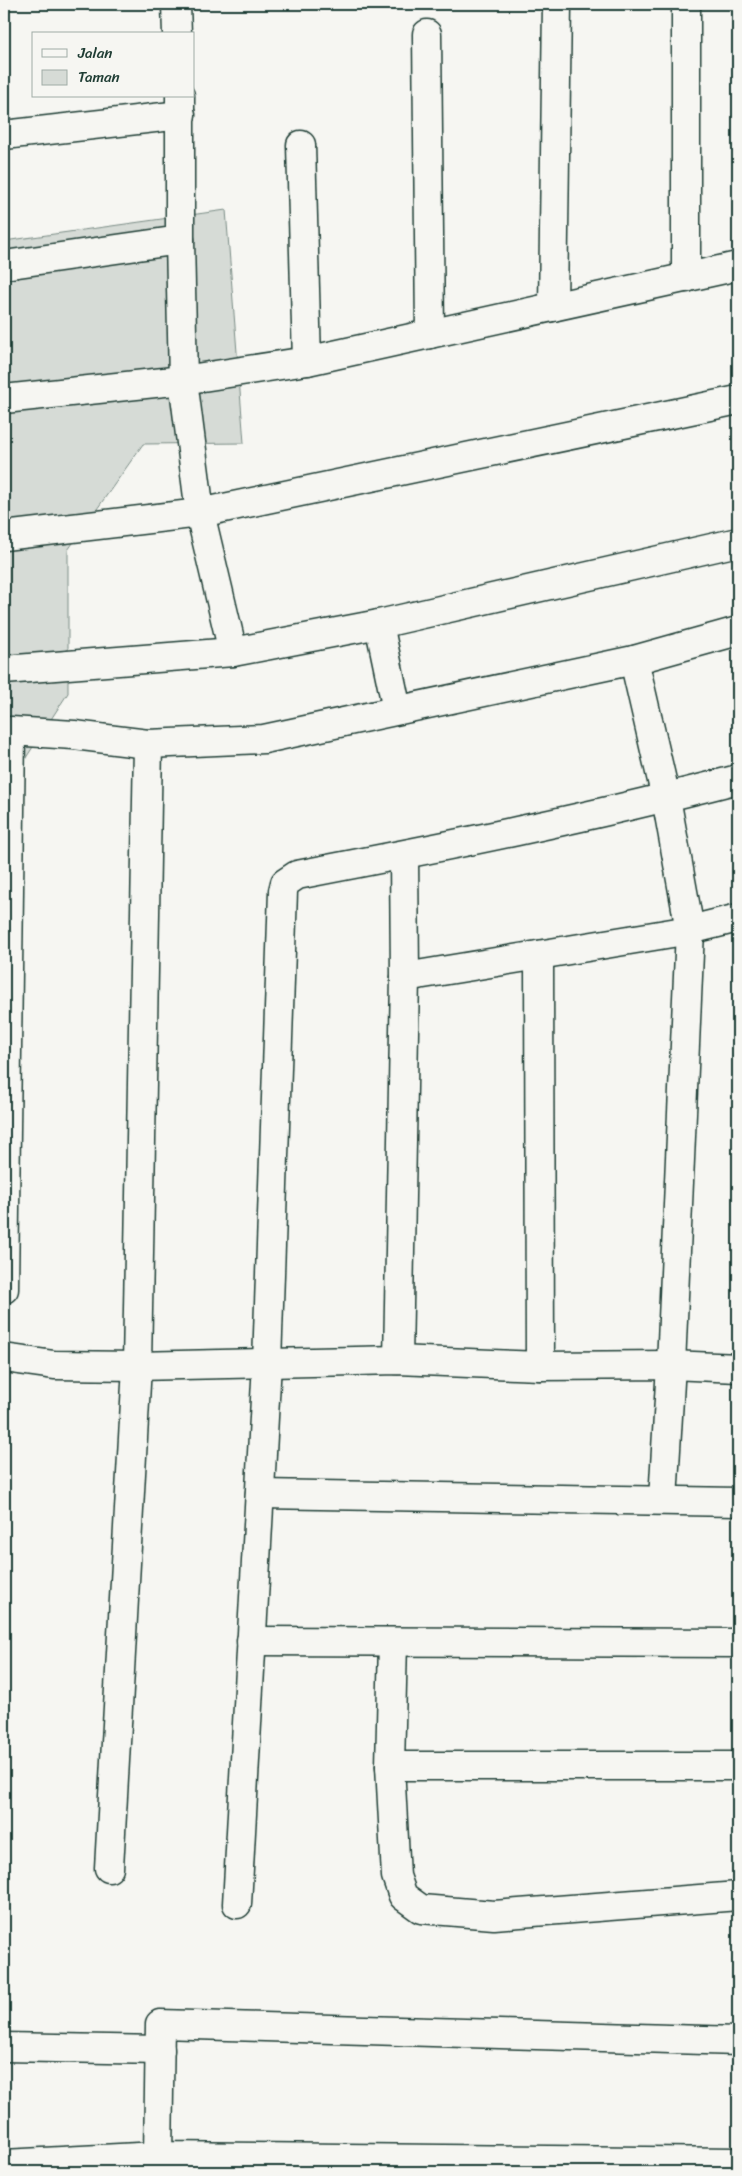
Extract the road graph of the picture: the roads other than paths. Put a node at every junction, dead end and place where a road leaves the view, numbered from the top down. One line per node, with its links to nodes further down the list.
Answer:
1 (176, 4): 4 (street)
2 (557, 4): 13 (street)
3 (686, 4): 12 (street)
4 (177, 32)
5 (427, 34): 14 (street)
6 (180, 106): 7 (street); 9 (street)
7 (4, 135)
8 (301, 145): 15 (street)
9 (180, 240): 10 (street); 16 (street)
10 (4, 266)
11 (738, 266): 12 (street)
12 (686, 278): 13 (street)
13 (553, 307): 14 (street)
14 (430, 334): 15 (street)
15 (307, 361): 16 (street)
16 (183, 380): 17 (street); 19 (street)
17 (4, 399)
18 (738, 400): 19 (street)
19 (200, 513): 20 (street); 24 (street)
20 (4, 536)
21 (738, 542): 22 (street)
22 (379, 624): 24 (street); 27 (street)
23 (738, 631): 25 (street)
24 (234, 652): 26 (street)
25 (634, 660): 27 (street); 31 (street)
26 (4, 670)
27 (397, 710): 29 (street)
28 (7, 730): 29 (street); 37 (street)
29 (148, 744): 42 (street)
30 (738, 780): 31 (street)
31 (666, 798): 32 (street); 34 (street)
32 (404, 854): 36 (street); 40 (street)
33 (738, 918): 34 (street)
34 (690, 930): 35 (street); 41 (street)
35 (539, 955): 36 (street); 43 (street)
36 (405, 977): 39 (street)
37 (4, 1289)
38 (4, 1358): 42 (street)
39 (398, 1360): 40 (street); 43 (street)
40 (267, 1363): 42 (street); 45 (street)
41 (671, 1365): 43 (street); 44 (street); 46 (street)
42 (137, 1366): 53 (street)
43 (540, 1366)
44 (738, 1368)
45 (260, 1494): 46 (street); 48 (street)
46 (663, 1500): 47 (street)
47 (738, 1502)
48 (251, 1641): 49 (street); 55 (street)
49 (393, 1642): 50 (street); 51 (street)
50 (738, 1643)
51 (390, 1766): 52 (street); 54 (street)
52 (738, 1766)
53 (109, 1868)
54 (738, 1896)
55 (237, 1904)
56 (738, 2041): 58 (street)
57 (4, 2047): 58 (street)
58 (160, 2050): 61 (street)
59 (738, 2162): 61 (street)
60 (4, 2164): 61 (street)
61 (158, 2164)

